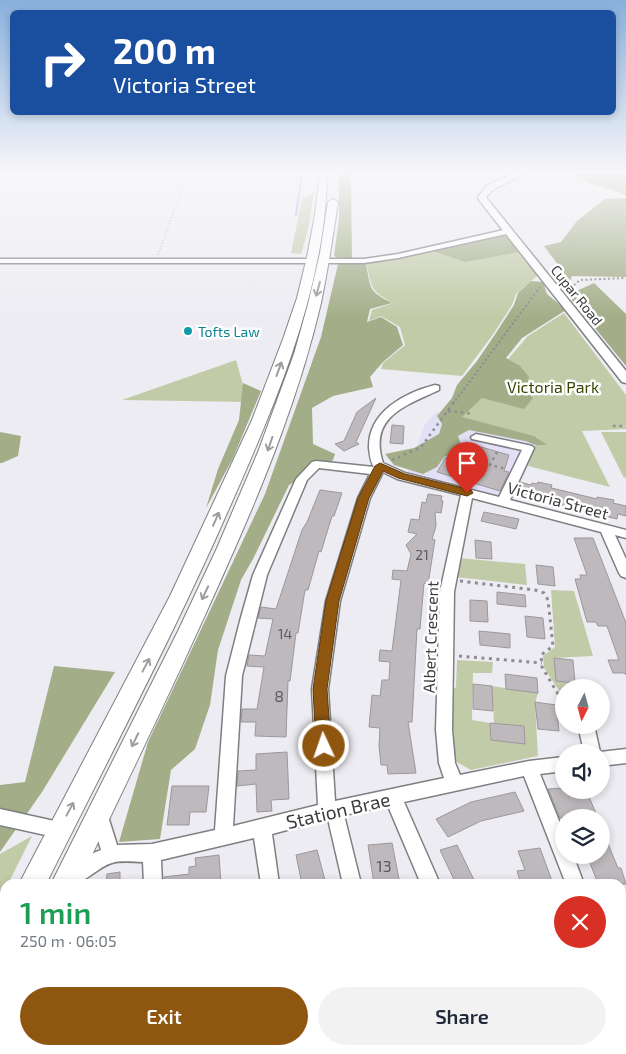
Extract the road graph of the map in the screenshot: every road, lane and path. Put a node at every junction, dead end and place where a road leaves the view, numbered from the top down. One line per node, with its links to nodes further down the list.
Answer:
1 (170, 221): 8 (path)
2 (321, 221): 9 (highway)
3 (328, 221): 9 (highway)
4 (500, 221): 6 (main road, Cupar Road)
5 (594, 221): 10 (path)
6 (508, 231): 9 (street); 13 (main road, Cupar Road)
7 (0, 261): 8 (street)
8 (156, 261): 9 (street)
9 (319, 261): 40 (highway, one-way to 40); 43 (highway, one-way to 9)
10 (554, 271)
11 (626, 278): 13 (path)
12 (540, 289): 16 (path)
13 (558, 294): 14 (main road, Cupar Road)
14 (626, 378)
15 (434, 393): 22 (street)
16 (448, 411): 17 (path); 22 (path)
17 (474, 414)
18 (612, 426): 19 (path)
19 (626, 426)
20 (476, 437): 25 (street)
21 (496, 452): 23 (path)
22 (382, 466): 24 (street, Victoria Street); 39 (street); 44 (street, Victoria Street)
23 (512, 471)
24 (467, 493): 25 (street, Victoria Street); 29 (street, Albert Crescent)
25 (503, 502): 26 (street, Victoria Street)
26 (606, 529): 27 (street, Victoria Street); 28 (street)
27 (626, 534)
28 (626, 573)
29 (449, 580): 30 (street, Albert Crescent); 31 (path)
30 (446, 654): 31 (path); 37 (street, Albert Crescent)
31 (542, 663): 32 (path)
32 (555, 688)
33 (626, 756): 34 (street)
34 (610, 758)
35 (555, 765): 36 (street, Station Brae)
36 (529, 768): 37 (street, Station Brae); 54 (street)
37 (454, 783): 38 (street, Station Brae)
38 (393, 797): 39 (street, Station Brae); 53 (street)
39 (331, 810): 42 (street, Station Brae); 52 (street)
40 (99, 814): 46 (street); 48 (highway)
41 (0, 817): 43 (street)
42 (262, 828): 44 (street, Station Brae); 51 (street)
43 (60, 830): 47 (highway)
44 (223, 836): 45 (street, Station Brae)
45 (152, 853): 46 (street, Station Brae); 50 (street)
46 (111, 854): 49 (street)
47 (35, 879)
48 (67, 879)
49 (70, 879)
50 (153, 879)
51 (269, 879)
52 (351, 879)
53 (429, 879)
54 (573, 879)

